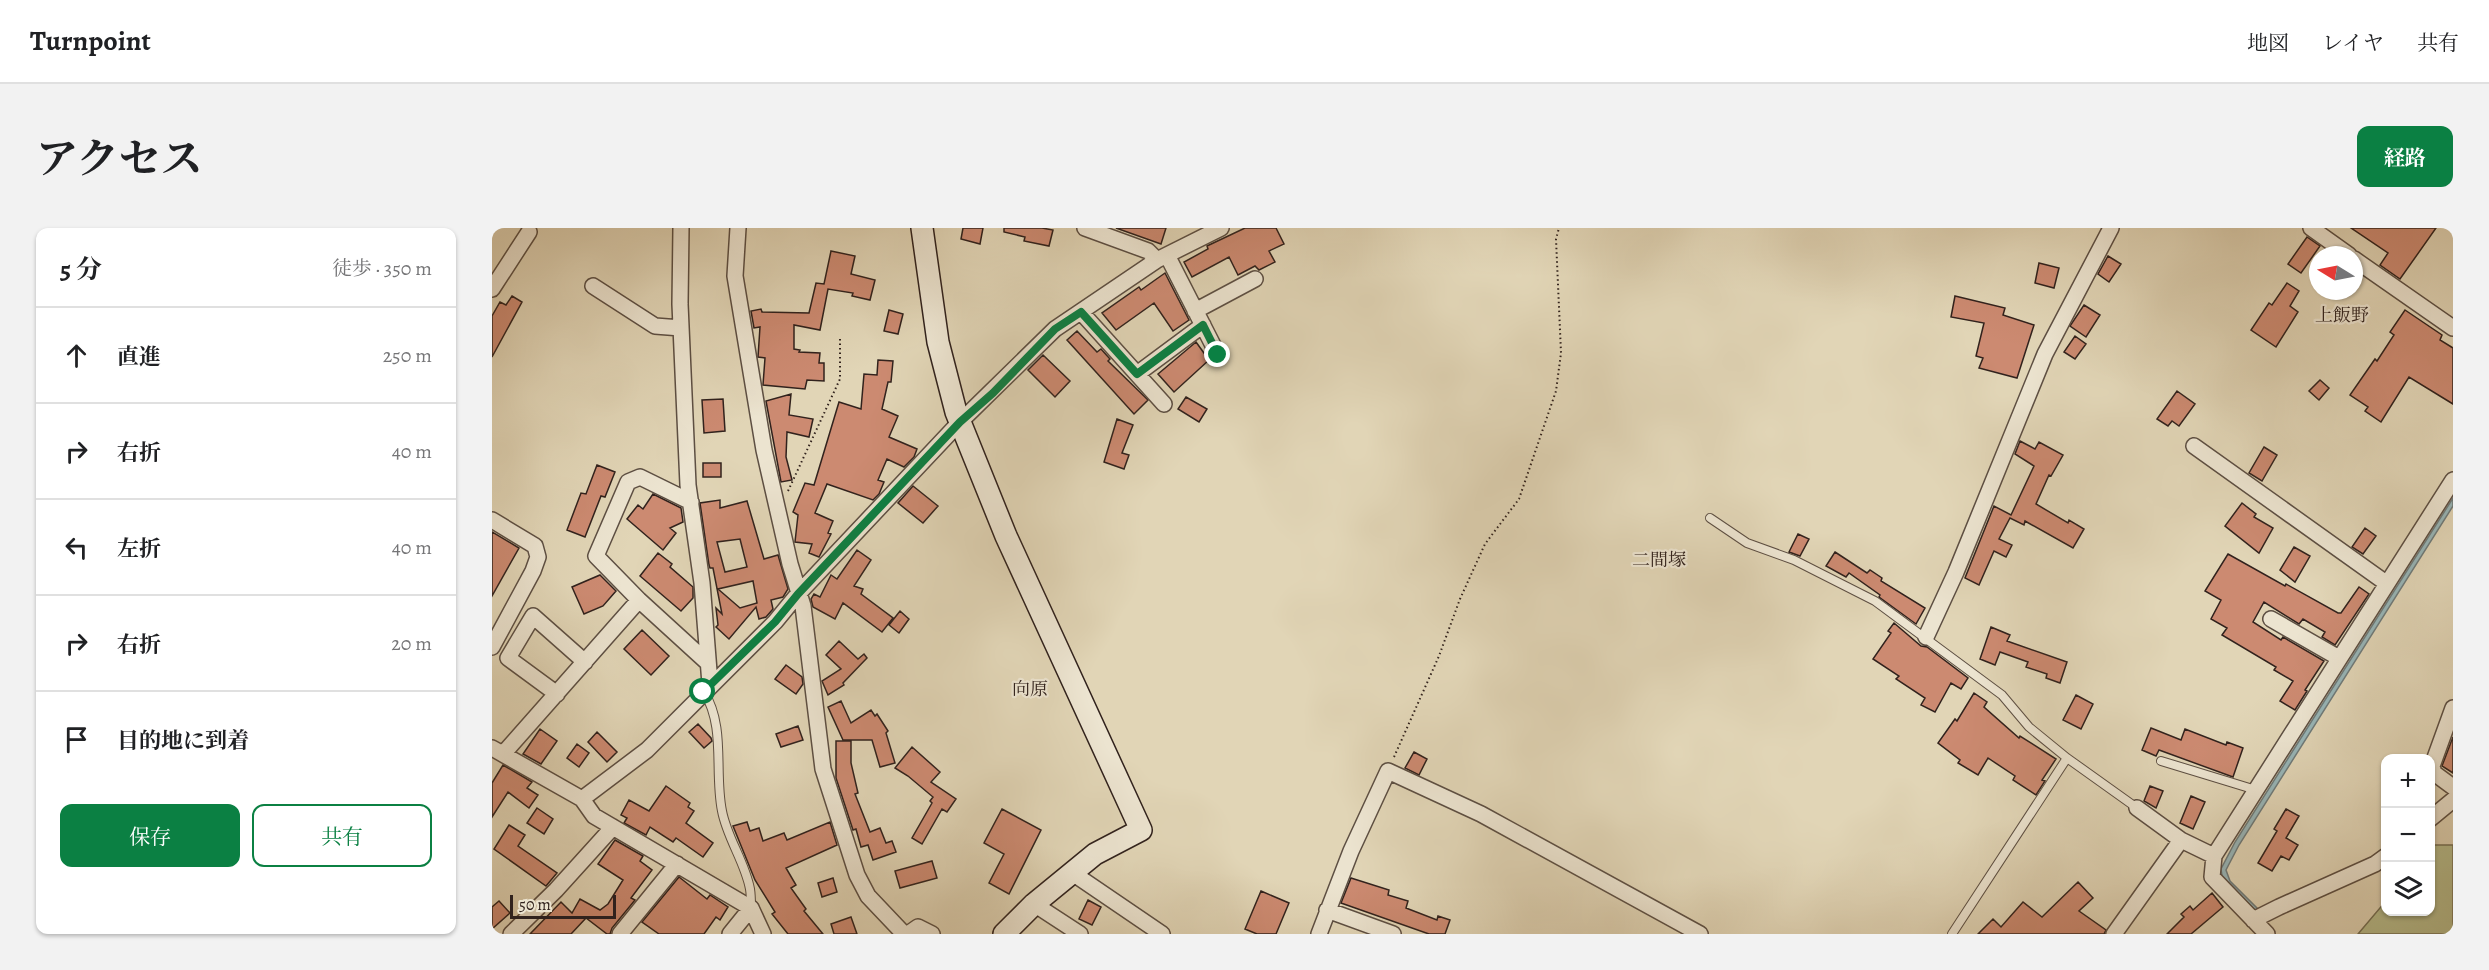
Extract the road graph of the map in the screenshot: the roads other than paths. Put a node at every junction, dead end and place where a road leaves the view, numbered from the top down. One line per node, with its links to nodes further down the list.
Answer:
1 (681, 228): 18 (street)
2 (738, 228): 30 (street)
3 (922, 228): 23 (street)
4 (1085, 228): 10 (street)
5 (1221, 228): 10 (street)
6 (2112, 228): 33 (street)
7 (2310, 228): 9 (street)
8 (529, 232): 14 (street)
9 (2336, 246)
10 (1162, 257): 15 (street); 16 (street)
11 (2363, 265): 19 (street)
12 (1255, 279): 15 (street)
13 (593, 286): 18 (street)
14 (492, 289)
15 (1195, 311): 17 (street)
16 (1081, 312): 21 (street); 23 (street)
17 (1203, 325): 20 (street); 21 (street)
18 (681, 328): 26 (street)
19 (2453, 328)
20 (1218, 355)
21 (1137, 374): 22 (street)
22 (1164, 404)
23 (960, 422): 30 (street); 55 (street)
24 (2194, 446): 29 (street)
25 (2453, 480): 29 (street)
26 (691, 502): 31 (street); 37 (street)
27 (1710, 518): 33 (lane)
28 (492, 520): 34 (street)
29 (2386, 583): 35 (street)
30 (798, 594): 38 (street); 65 (street)
31 (639, 600): 36 (street); 37 (street)
32 (2271, 619): 35 (street)
33 (1926, 637): 42 (lane)
34 (492, 647)
35 (2339, 658): 45 (street)
36 (585, 662): 39 (street); 39 (street)
37 (708, 663): 38 (street)
38 (707, 688): 46 (street); 57 (lane)
39 (557, 694): 41 (street)
40 (2453, 708): 44 (street)
41 (498, 751): 46 (street)
42 (2067, 758): 48 (lane); 72 (lane)
43 (2161, 761): 45 (lane)
44 (2453, 787)
45 (2256, 790): 52 (street)
46 (582, 799): 50 (street)
47 (2453, 800): 49 (street)
48 (2137, 808): 51 (street)
49 (2435, 815)
50 (613, 826): 54 (street); 62 (street)
51 (2181, 840): 52 (street); 73 (street)
52 (2214, 856): 59 (street)
53 (2381, 859): 59 (street)
54 (677, 864): 57 (street); 63 (street)
55 (1071, 872): 56 (street); 69 (street)
56 (1034, 904): 67 (street); 68 (street)
57 (751, 908): 60 (street); 64 (street)
58 (1328, 910): 61 (street); 70 (street); 71 (street)
59 (2253, 920): 74 (street)
60 (764, 933)
61 (1700, 933)
62 (511, 934)
63 (620, 934)
64 (730, 934)
65 (906, 934): 66 (street)
66 (933, 934)
67 (1004, 934)
68 (1080, 934)
69 (1162, 934)
70 (1319, 934)
71 (1393, 934)
72 (1952, 934)
73 (2114, 934)
74 (2267, 934)

